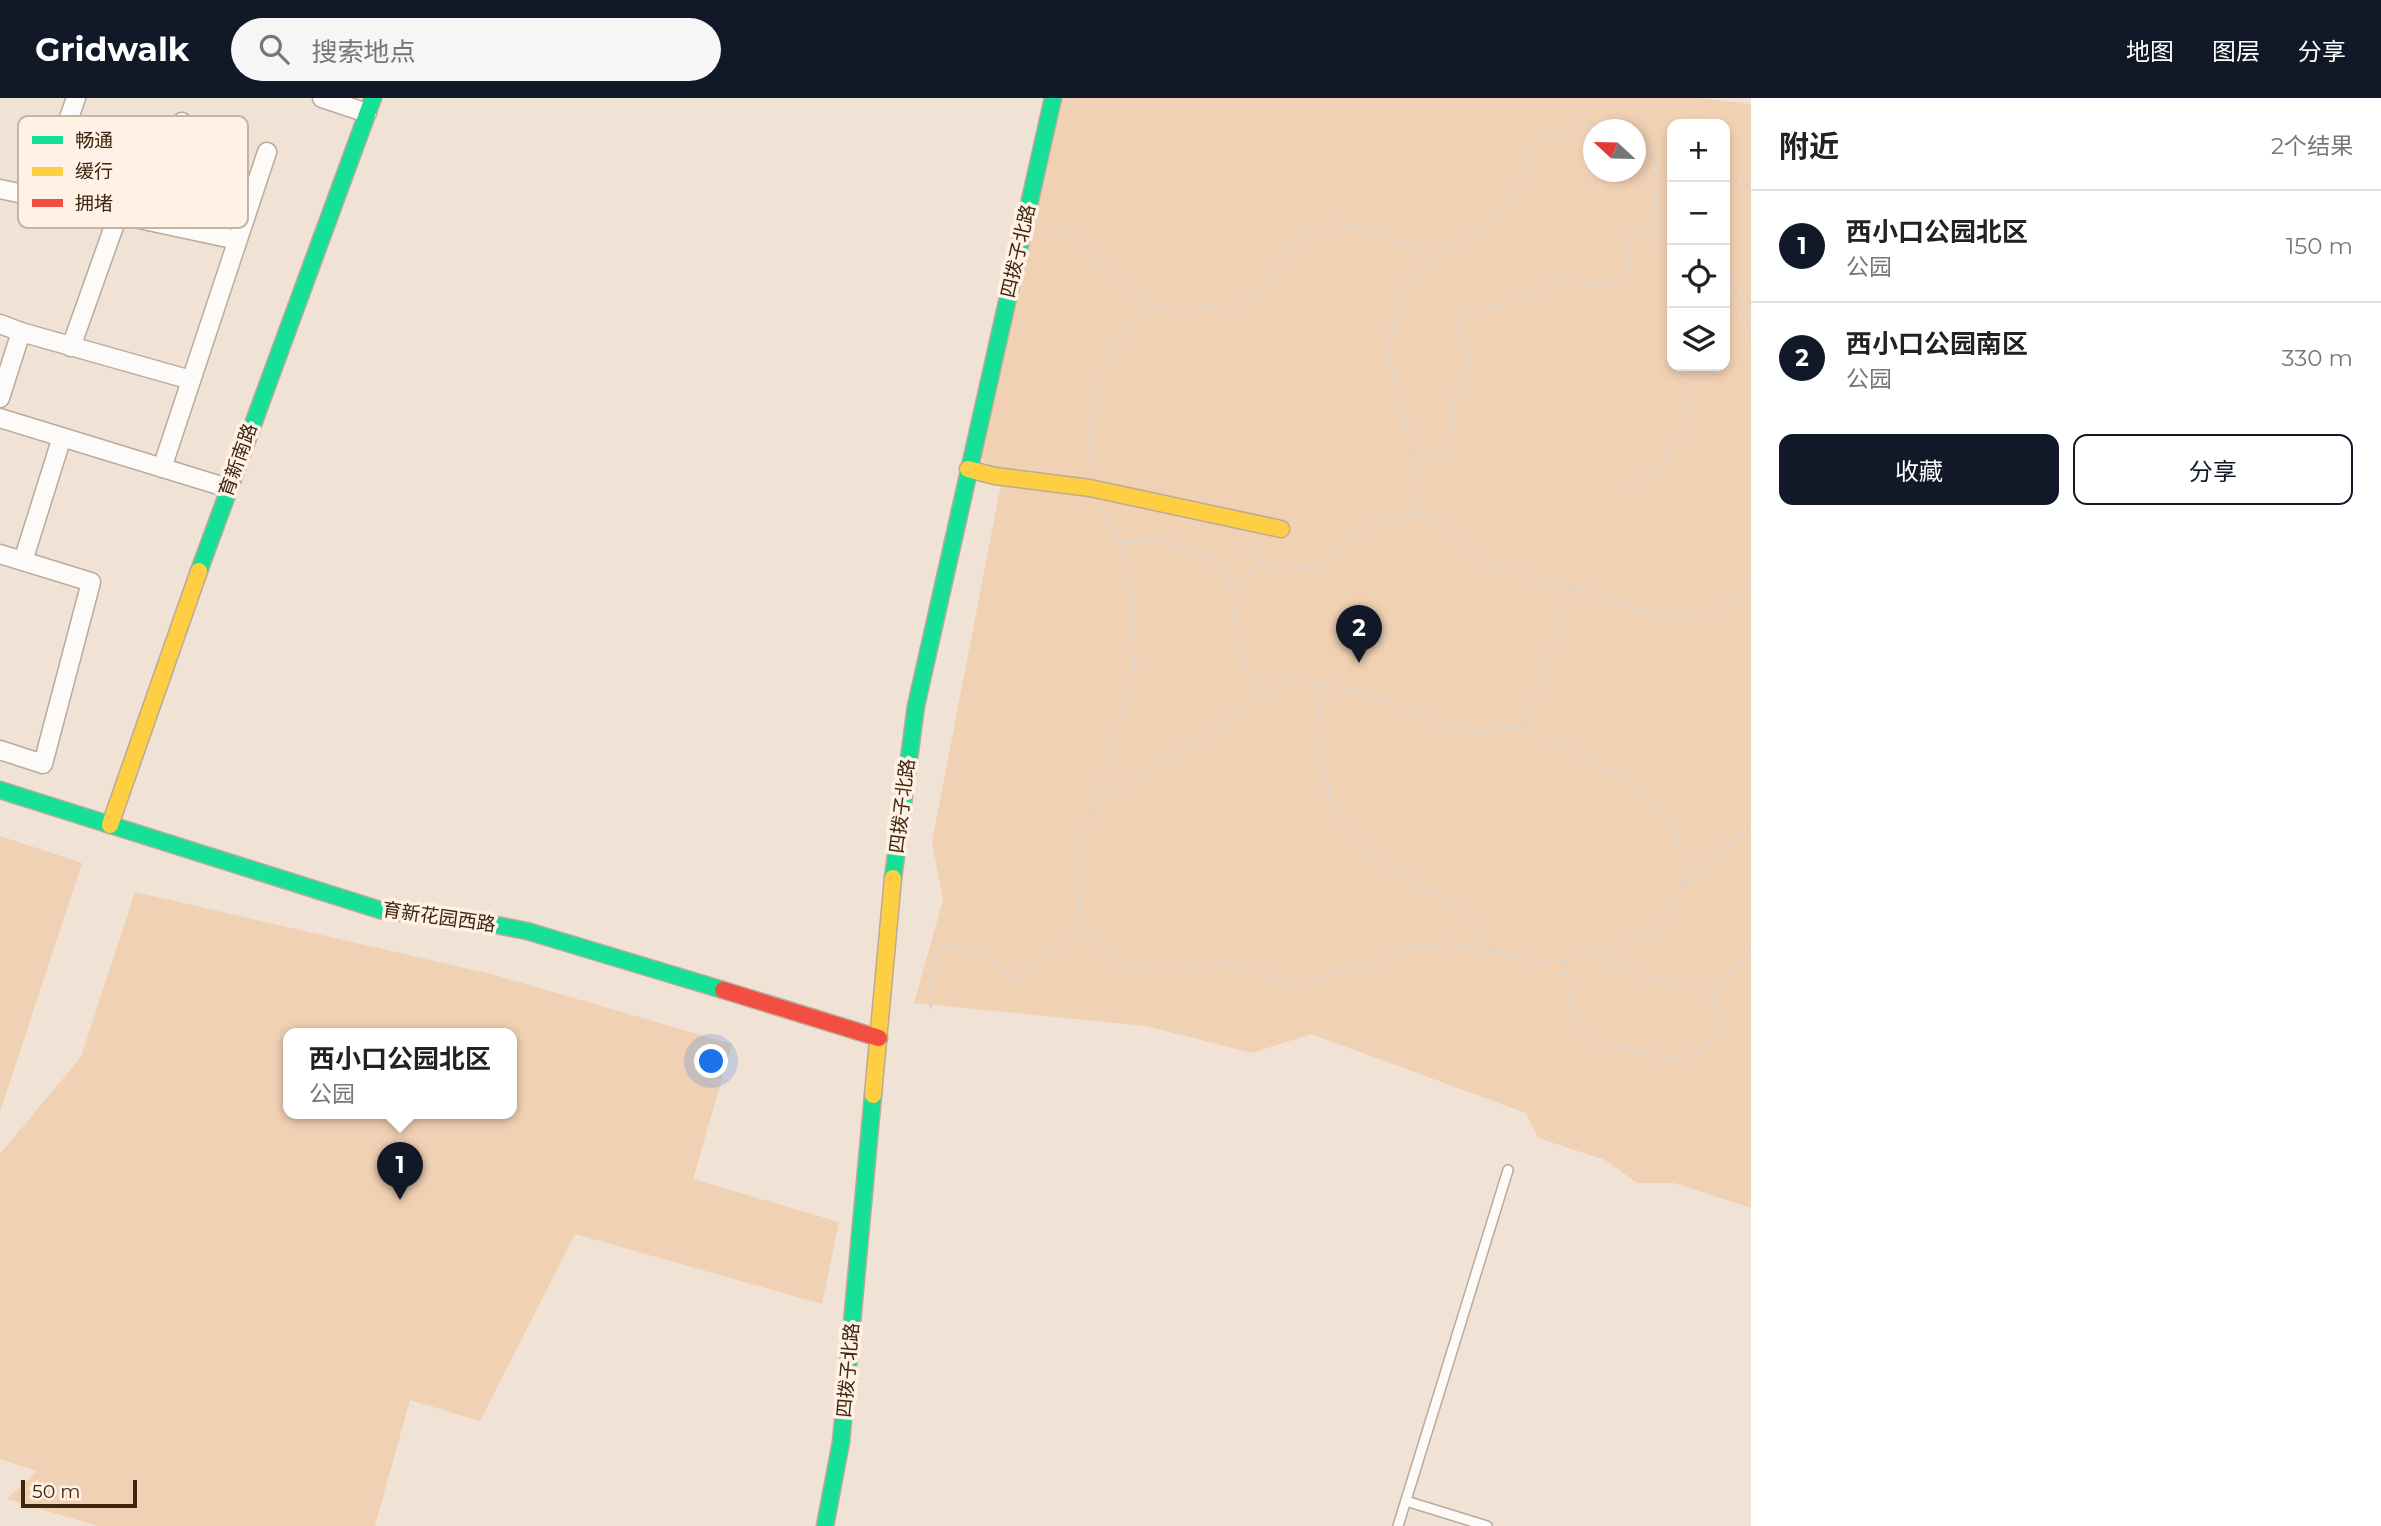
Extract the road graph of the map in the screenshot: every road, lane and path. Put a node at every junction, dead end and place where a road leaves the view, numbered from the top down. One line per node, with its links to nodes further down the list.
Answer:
1 (76, 98): 5 (street)
2 (322, 98): 4 (street)
3 (1053, 98): 39 (street, 四拨子北路)
4 (370, 106): 40 (street, 育新南路)
5 (70, 116)
6 (1583, 126): 23 (path)
7 (1646, 148): 9 (path)
8 (267, 152): 15 (street)
9 (1655, 162): 10 (path); 19 (path)
10 (1667, 166)
11 (1730, 181): 12 (path)
12 (1751, 186)
13 (0, 189): 14 (street)
14 (18, 193)
15 (248, 208)
16 (113, 228): 31 (street)
17 (181, 228): 21 (street)
18 (241, 228): 21 (street)
19 (1654, 228): 22 (path); 37 (path)
20 (1051, 231): 25 (path)
21 (237, 240): 33 (street)
22 (1667, 240)
23 (1431, 255): 25 (path); 37 (path)
24 (1730, 284): 26 (path)
25 (1151, 306): 41 (path)
26 (1746, 314): 27 (path); 30 (path)
27 (1730, 320)
28 (0, 324): 29 (street)
29 (21, 332): 31 (street); 34 (street)
30 (1751, 342)
31 (71, 347): 33 (street)
32 (1690, 371): 42 (path)
33 (191, 380): 38 (street)
34 (0, 398)
35 (0, 418): 36 (street)
36 (62, 437): 38 (street); 47 (street)
37 (1412, 451): 43 (path)
38 (162, 468): 40 (street)
39 (968, 469): 41 (street); 67 (street, 四拨子北路)
40 (228, 488): 58 (street, 育新南路)
41 (1090, 488): 44 (street); 45 (path)
42 (1626, 493)
43 (1410, 512): 49 (path); 50 (path)
44 (1281, 529)
45 (1120, 542): 50 (path); 56 (path)
46 (0, 554): 47 (street)
47 (23, 561): 54 (street)
48 (1751, 584): 49 (path)
49 (1572, 585): 53 (path)
50 (1231, 586): 52 (path)
51 (1320, 685): 52 (path); 53 (path); 62 (path)
52 (1257, 698): 56 (path)
53 (1525, 727): 59 (path)
54 (0, 750)
55 (0, 790): 58 (street, 育新花园西路)
56 (1091, 812): 60 (path)
57 (1751, 824): 59 (path)
58 (110, 825): 67 (street, 育新花园西路)
59 (1684, 886): 63 (path)
60 (1084, 928): 62 (path); 66 (path)
61 (1751, 945): 65 (path)
62 (1494, 951): 64 (path)
63 (1595, 953): 64 (path); 65 (path)
64 (1564, 961): 65 (path)
65 (1713, 989)
66 (931, 1009)
67 (879, 1038): 70 (street, 四拨子北路)
68 (1508, 1171): 69 (lane)
69 (1406, 1501): 71 (lane); 72 (lane)
70 (825, 1526)
71 (1398, 1526)
72 (1487, 1526)

